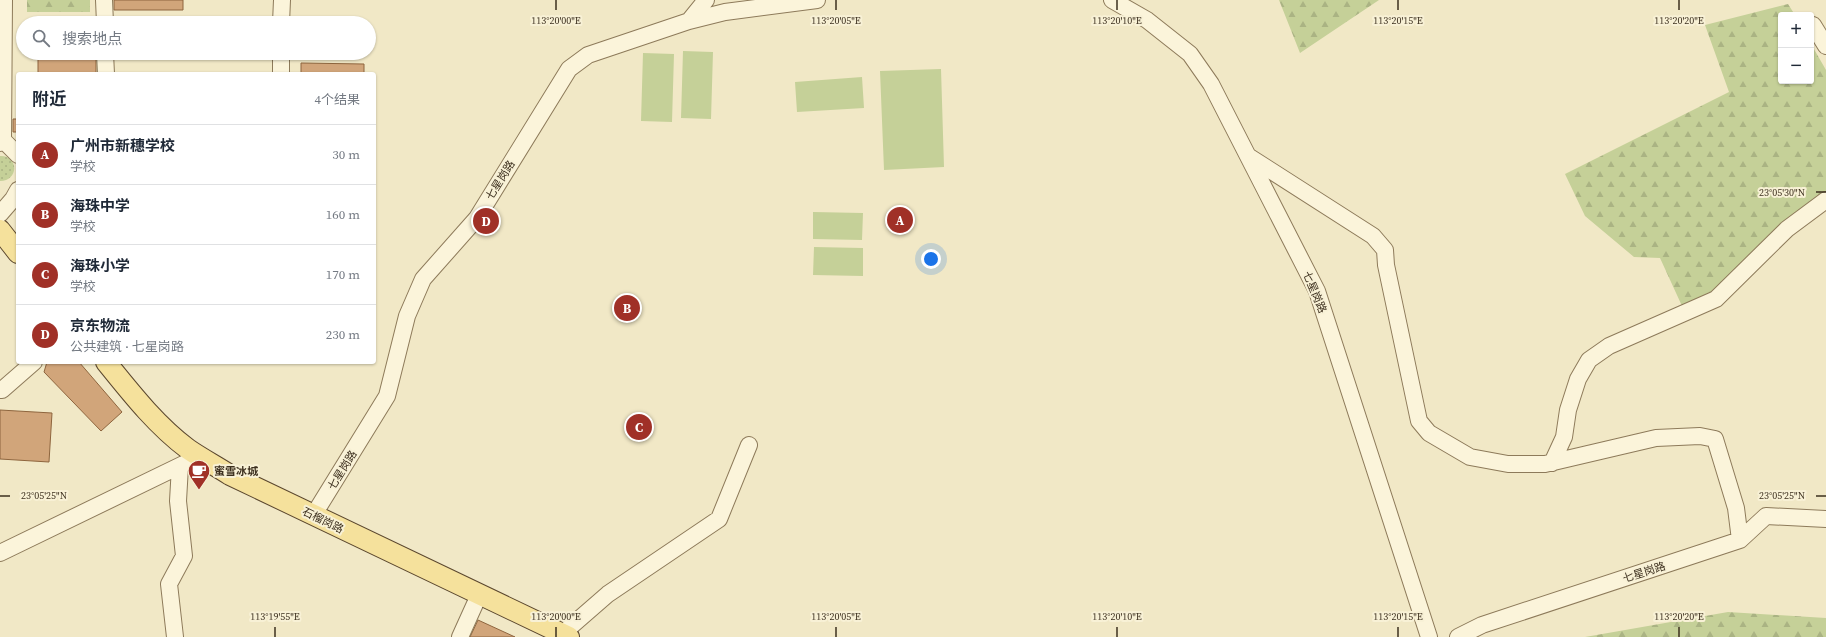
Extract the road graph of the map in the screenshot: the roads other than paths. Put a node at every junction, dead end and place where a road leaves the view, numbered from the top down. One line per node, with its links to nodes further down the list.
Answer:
1 (4, 0): 16 (street)
2 (104, 0): 7 (street)
3 (282, 0): 8 (street)
4 (706, 0): 9 (street)
5 (817, 0): 9 (street, 七星岗路)
6 (1112, 0): 18 (street, 七星岗路)
7 (104, 16)
8 (281, 16)
9 (689, 21): 31 (street, 七星岗路)
10 (1814, 27): 11 (street)
11 (1826, 46)
12 (105, 60): 14 (street)
13 (281, 60): 15 (street)
14 (106, 72)
15 (281, 72)
16 (2, 141): 17 (street)
17 (16, 153)
18 (1248, 156): 29 (street); 39 (street, 七星岗路)
19 (16, 194): 21 (street)
20 (1826, 200): 29 (street)
21 (0, 214)
22 (0, 230): 23 (main road)
23 (16, 251)
24 (32, 364): 26 (street)
25 (108, 364): 28 (main road, 石榴岗路)
26 (0, 390)
27 (749, 444): 36 (street)
28 (200, 456): 30 (street); 31 (main road, 石榴岗路)
29 (1552, 463): 33 (street)
30 (180, 466): 34 (street); 37 (street)
31 (313, 516): 35 (main road, 石榴岗路)
32 (1826, 519): 33 (street, 七星岗路)
33 (1740, 540): 40 (street, 七星岗路)
34 (0, 553)
35 (479, 595): 36 (main road, 石榴岗路); 38 (street)
36 (566, 636)
37 (175, 637)
38 (460, 637)
39 (1429, 637)
40 (1458, 637)

